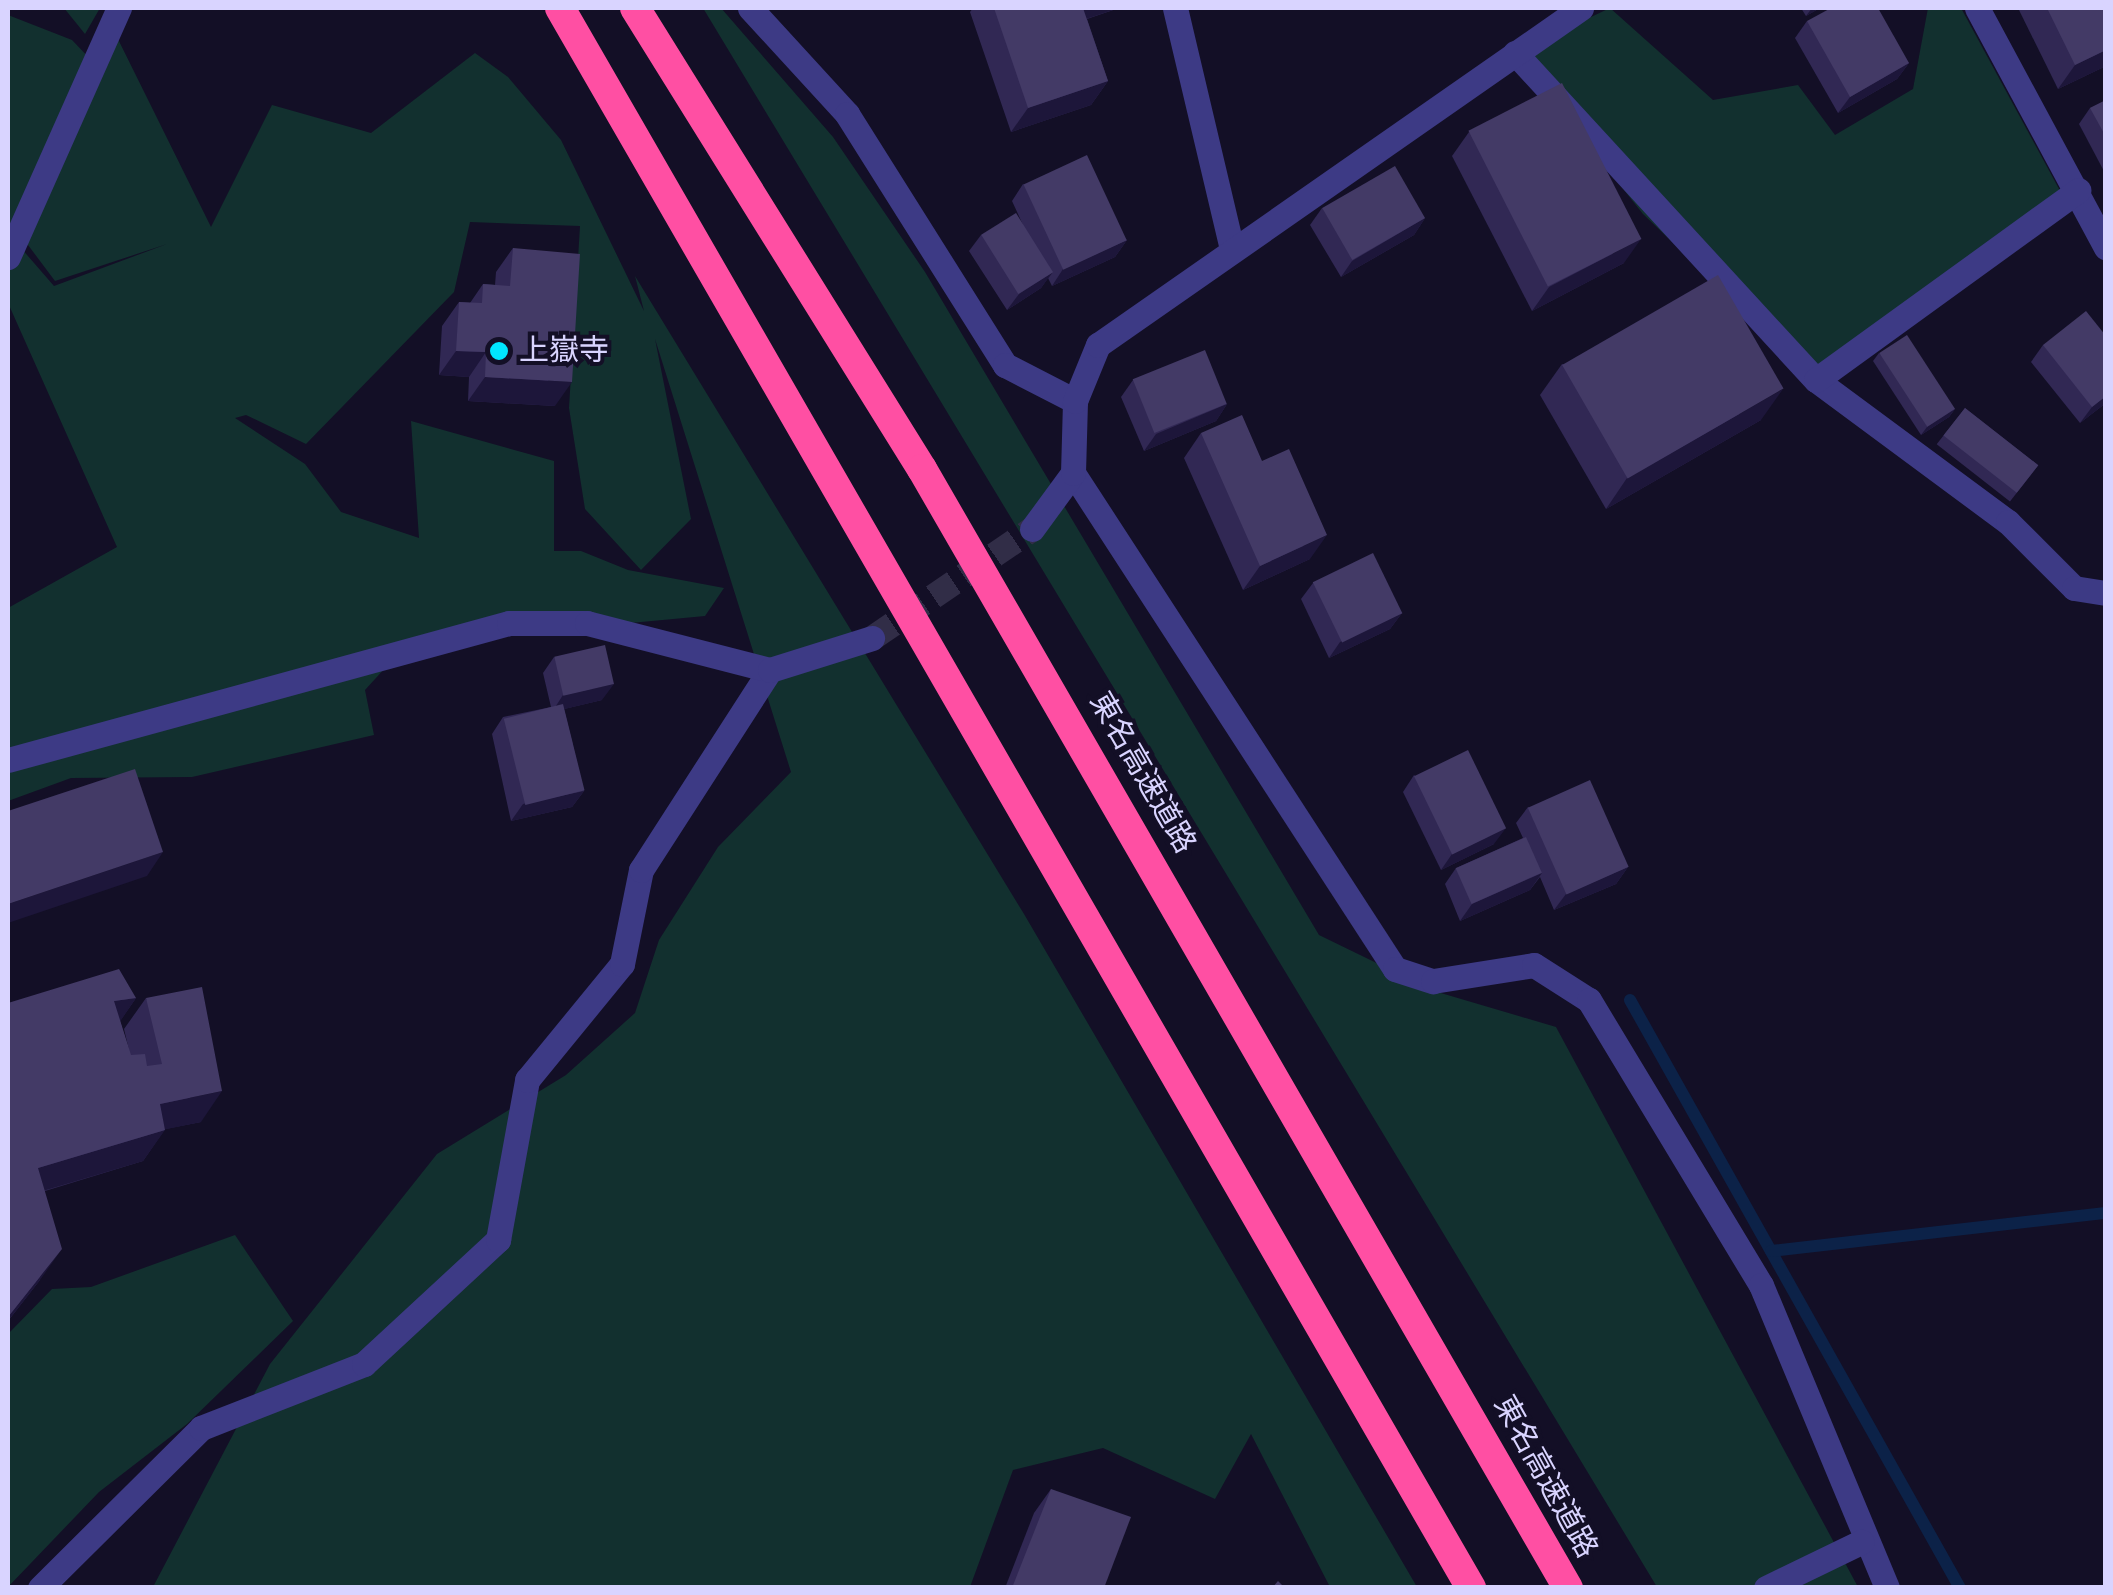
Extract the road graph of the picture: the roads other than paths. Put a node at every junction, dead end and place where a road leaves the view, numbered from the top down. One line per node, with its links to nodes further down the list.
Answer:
1 (118, 8): 12 (street)
2 (560, 8): 23 (highway)
3 (635, 8): 24 (highway, 東名高速道路)
4 (750, 8): 14 (street)
5 (1175, 8): 10 (street)
6 (1581, 8): 8 (street)
7 (1977, 8): 9 (street)
8 (1514, 53): 10 (street); 13 (street)
9 (2078, 190): 11 (street); 13 (street)
10 (1232, 246): 14 (street)
11 (2106, 248)
12 (8, 257)
13 (1816, 380): 17 (street)
14 (1074, 401): 15 (street)
15 (1073, 473): 16 (street); 21 (street)
16 (1032, 530)
17 (2106, 594)
18 (872, 638): 19 (street)
19 (770, 670): 20 (street); 22 (street)
20 (8, 760)
21 (1861, 1542): 25 (street); 26 (street)
22 (40, 1588)
23 (1471, 1588)
24 (1568, 1588)
25 (1766, 1588)
26 (1888, 1588)

